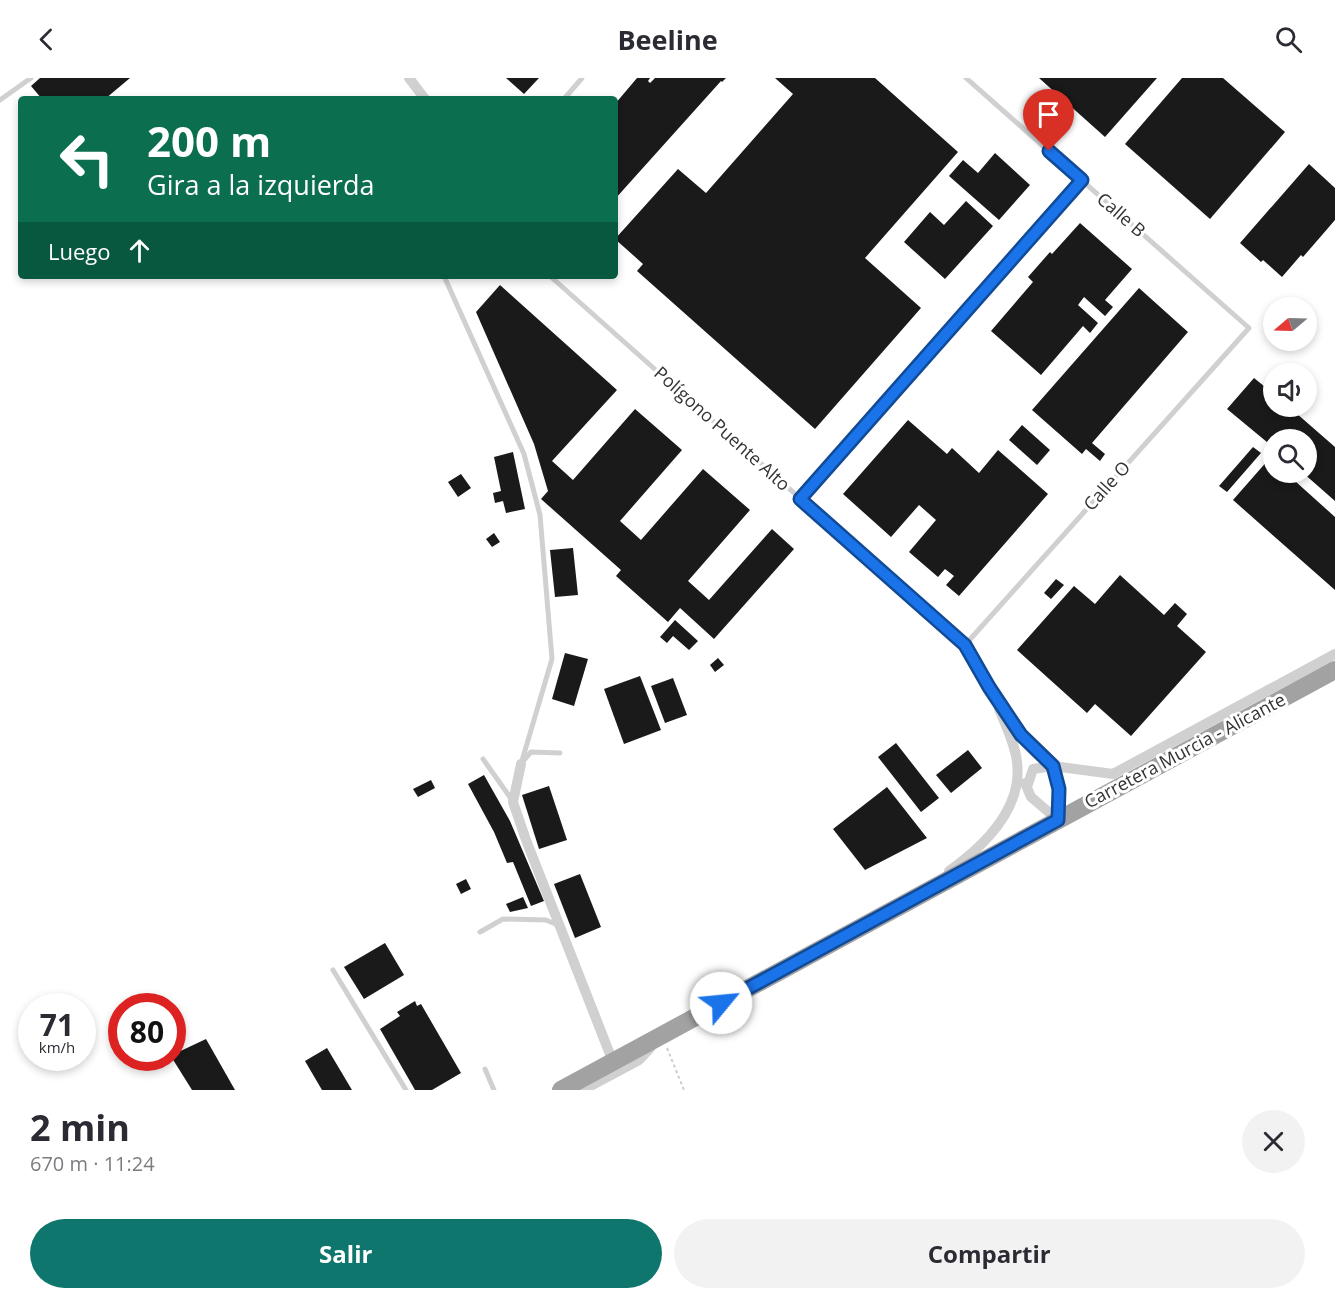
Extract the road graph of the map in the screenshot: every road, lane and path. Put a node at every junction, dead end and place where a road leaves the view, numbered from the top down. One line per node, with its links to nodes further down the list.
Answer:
1 (31, 78): 7 (lane)
2 (409, 78): 5 (street)
3 (582, 78): 6 (lane)
4 (966, 78): 8 (lane, Calle B)
5 (423, 96)
6 (567, 96)
7 (0, 100)
8 (1082, 180): 11 (lane, Calle B); 12 (lane)
9 (445, 279): 20 (lane)
10 (553, 279): 12 (lane, Polígono Puente Alto)
11 (1250, 328): 13 (lane, Calle O)
12 (800, 499): 13 (lane, Polígono Puente Alto)
13 (965, 645): 16 (lane, Polígono Puente Alto)
14 (1335, 654): 21 (street)
15 (1335, 670): 24 (highway, Carretera Murcia - Alicante)
16 (989, 687): 19 (street); 21 (street)
17 (560, 753): 20 (lane)
18 (483, 759): 23 (lane)
19 (1017, 763): 22 (street); 25 (street)
20 (521, 764): 23 (street)
21 (1053, 766): 22 (street); 24 (street)
22 (1027, 787): 24 (street)
23 (513, 802): 26 (street)
24 (1058, 820): 25 (highway, Carretera Murcia - Alicante)
25 (901, 906): 29 (highway, Carretera Murcia - Alicante)
26 (559, 925): 27 (lane); 30 (street)
27 (480, 932)
28 (333, 970): 32 (lane)
29 (660, 1037): 30 (highway, Carretera Murcia - Alicante); 35 (street); 36 (path)
30 (613, 1062): 34 (highway, Carretera Murcia - Alicante)
31 (485, 1069): 33 (lane)
32 (406, 1090)
33 (494, 1090)
34 (561, 1090)
35 (583, 1090)
36 (684, 1090)

